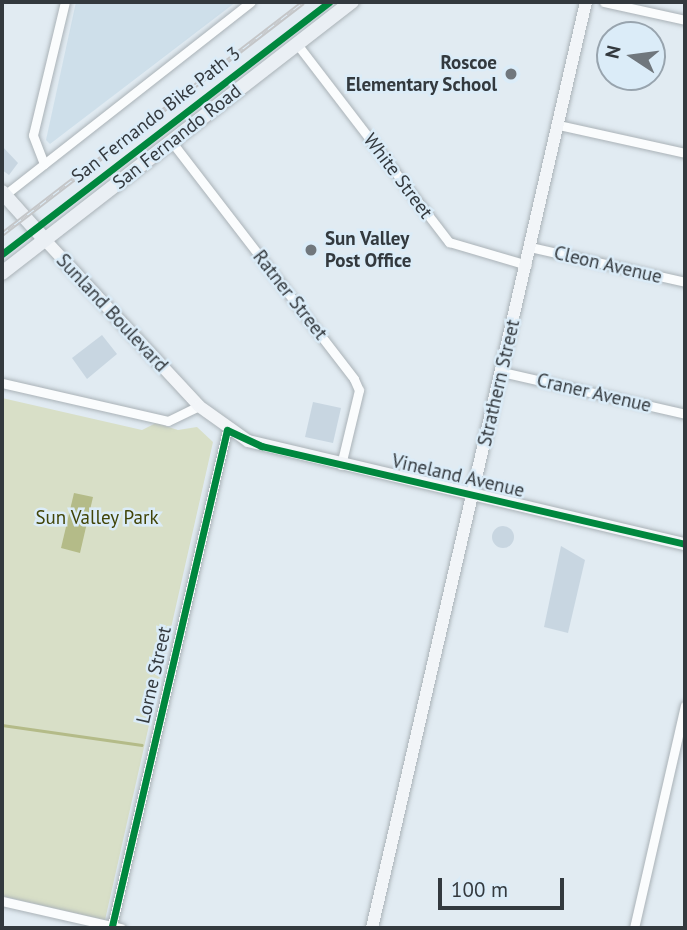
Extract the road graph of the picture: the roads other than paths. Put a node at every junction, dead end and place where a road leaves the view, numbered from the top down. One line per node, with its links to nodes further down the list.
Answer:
1 (65, 2): 11 (street)
2 (251, 2): 11 (street)
3 (352, 2): 7 (main road, San Fernando Road)
4 (586, 2): 8 (main road, Strathern Street)
5 (604, 2): 6 (street)
6 (685, 20)
7 (297, 44): 9 (main road, San Fernando Road); 15 (street, White Street)
8 (559, 125): 10 (street); 14 (main road, Strathern Street)
9 (171, 141): 13 (main road, San Fernando Road); 23 (street, Ratner Street)
10 (685, 153)
11 (44, 164): 12 (street)
12 (3, 195): 13 (main road, Sunland Boulevard)
13 (45, 240): 16 (main road, San Fernando Road); 20 (main road, Sunland Boulevard)
14 (530, 247): 15 (main road, Strathern Street); 17 (street, Cleon Avenue)
15 (527, 265): 18 (main road, Strathern Street)
16 (2, 273)
17 (685, 282)
18 (502, 372): 21 (street, Craner Avenue); 24 (main road, Strathern Street)
19 (2, 383): 20 (street)
20 (199, 406): 22 (main road, Sunland Boulevard)
21 (685, 414)
22 (227, 430): 23 (main road, Vineland Avenue); 28 (street, Lorne Street)
23 (341, 465): 24 (main road, Vineland Avenue)
24 (472, 495): 25 (main road, Vineland Avenue); 29 (main road, Strathern Street)
25 (685, 544)
26 (685, 706): 30 (street)
27 (2, 901): 28 (street)
28 (116, 927)
29 (372, 928)
30 (634, 928)

